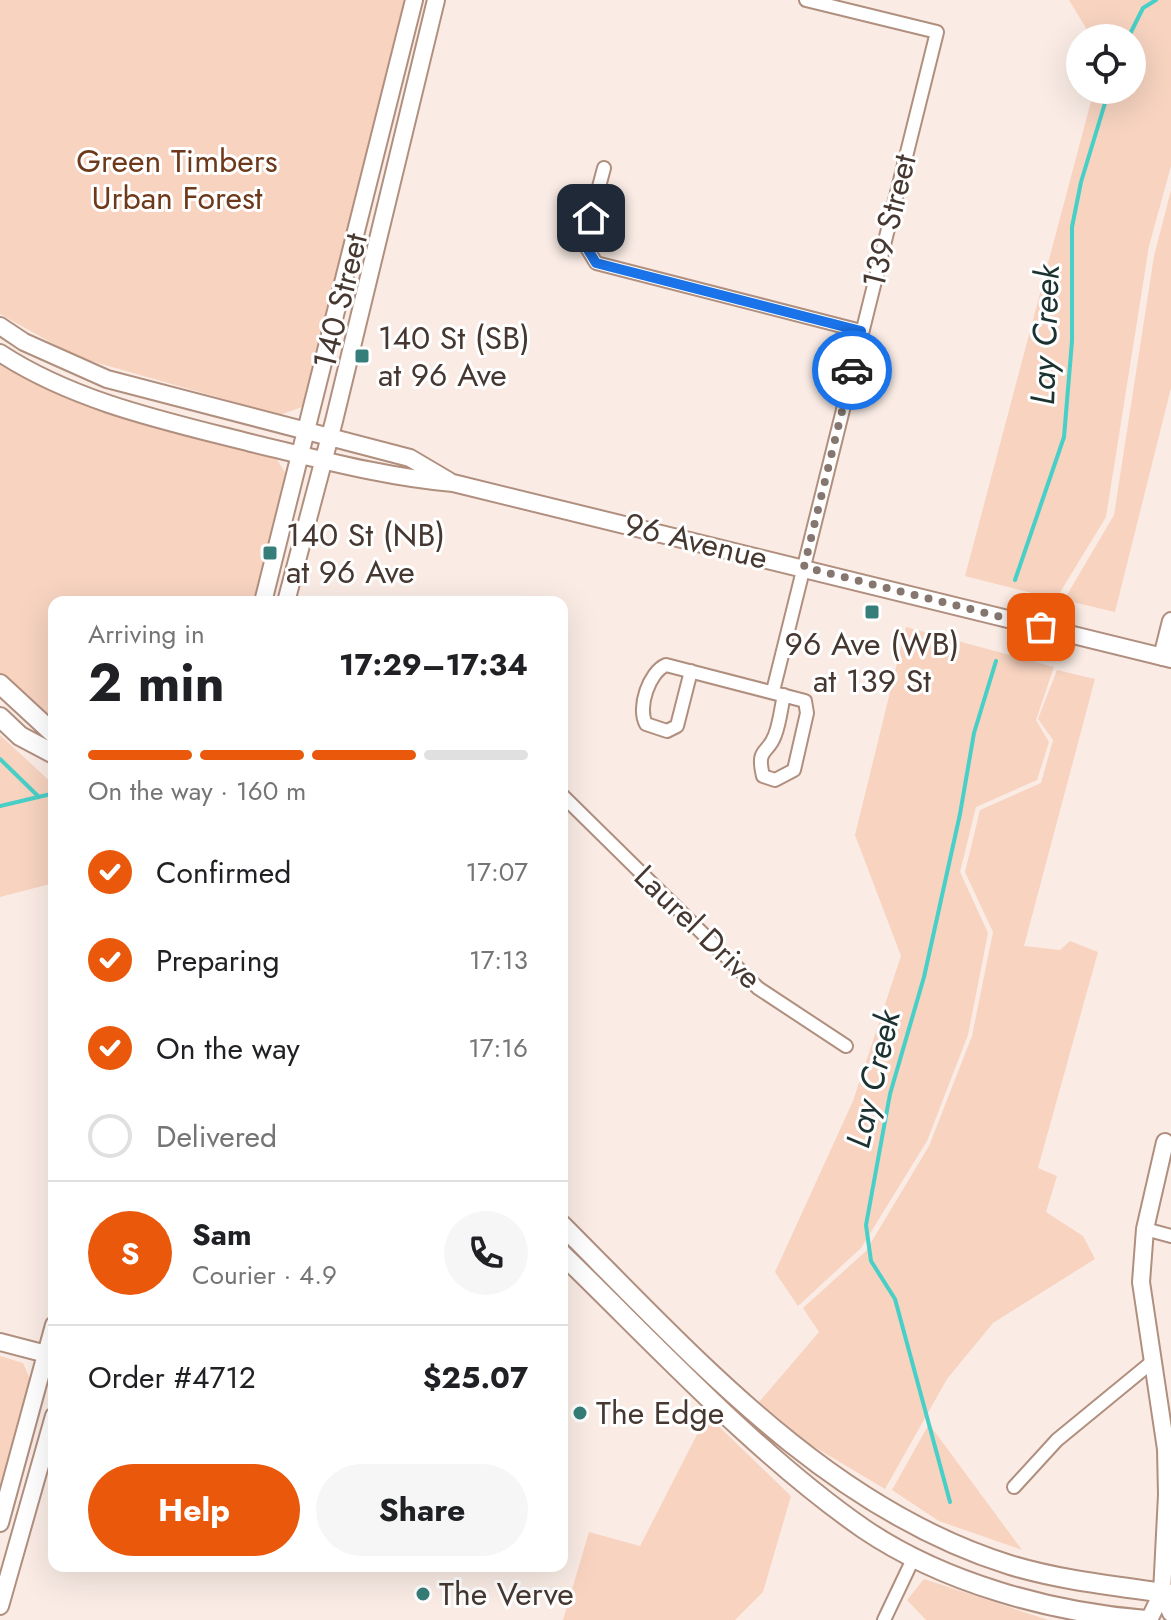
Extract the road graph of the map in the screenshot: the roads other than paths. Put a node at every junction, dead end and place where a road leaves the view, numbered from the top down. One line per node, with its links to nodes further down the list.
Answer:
1 (414, 0): 8 (main road, 140 Street)
2 (436, 0): 9 (main road, 140 Street)
3 (806, 0): 6 (street, 139 Street)
4 (604, 168): 6 (street)
5 (0, 326): 8 (main road, 96 Avenue)
6 (861, 331): 13 (street, 139 Street)
7 (0, 353): 10 (main road, 96 Avenue)
8 (307, 432): 9 (main road, 96 Avenue); 10 (main road, 140 Street)
9 (330, 438): 11 (main road, 140 Street); 12 (main road, 96 Avenue)
10 (301, 455): 11 (main road, 96 Avenue); 14 (main road, 140 Street)
11 (324, 461): 12 (main road, 96 Avenue); 15 (main road, 140 Street)
12 (453, 483): 13 (main road, 96 Avenue)
13 (804, 567): 17 (main road, 96 Avenue); 20 (street, 139 Street)
14 (265, 596)
15 (290, 596)
16 (1171, 621): 17 (main road)
17 (1166, 658)
18 (691, 671): 18 (street); 20 (street)
19 (0, 684): 22 (main road)
20 (779, 693): 20 (street, 139 Street)
21 (0, 717): 23 (main road)
22 (48, 728)
23 (48, 751)
24 (568, 801): 25 (street, Laurel Drive)
25 (846, 1046)
26 (1165, 1142): 27 (main road)
27 (1145, 1229): 29 (street); 34 (main road)
28 (568, 1231): 39 (main road)
29 (1171, 1236)
30 (568, 1260): 38 (main road)
31 (0, 1342): 32 (main road)
32 (48, 1354)
33 (48, 1362): 37 (main road)
34 (1152, 1362): 36 (street); 39 (main road)
35 (48, 1437): 40 (main road)
36 (1014, 1487)
37 (0, 1523)
38 (914, 1557): 42 (street); 43 (main road)
39 (1166, 1594): 41 (main road); 43 (main road)
40 (0, 1606)
41 (1171, 1613)
42 (884, 1620)
43 (1148, 1620)

